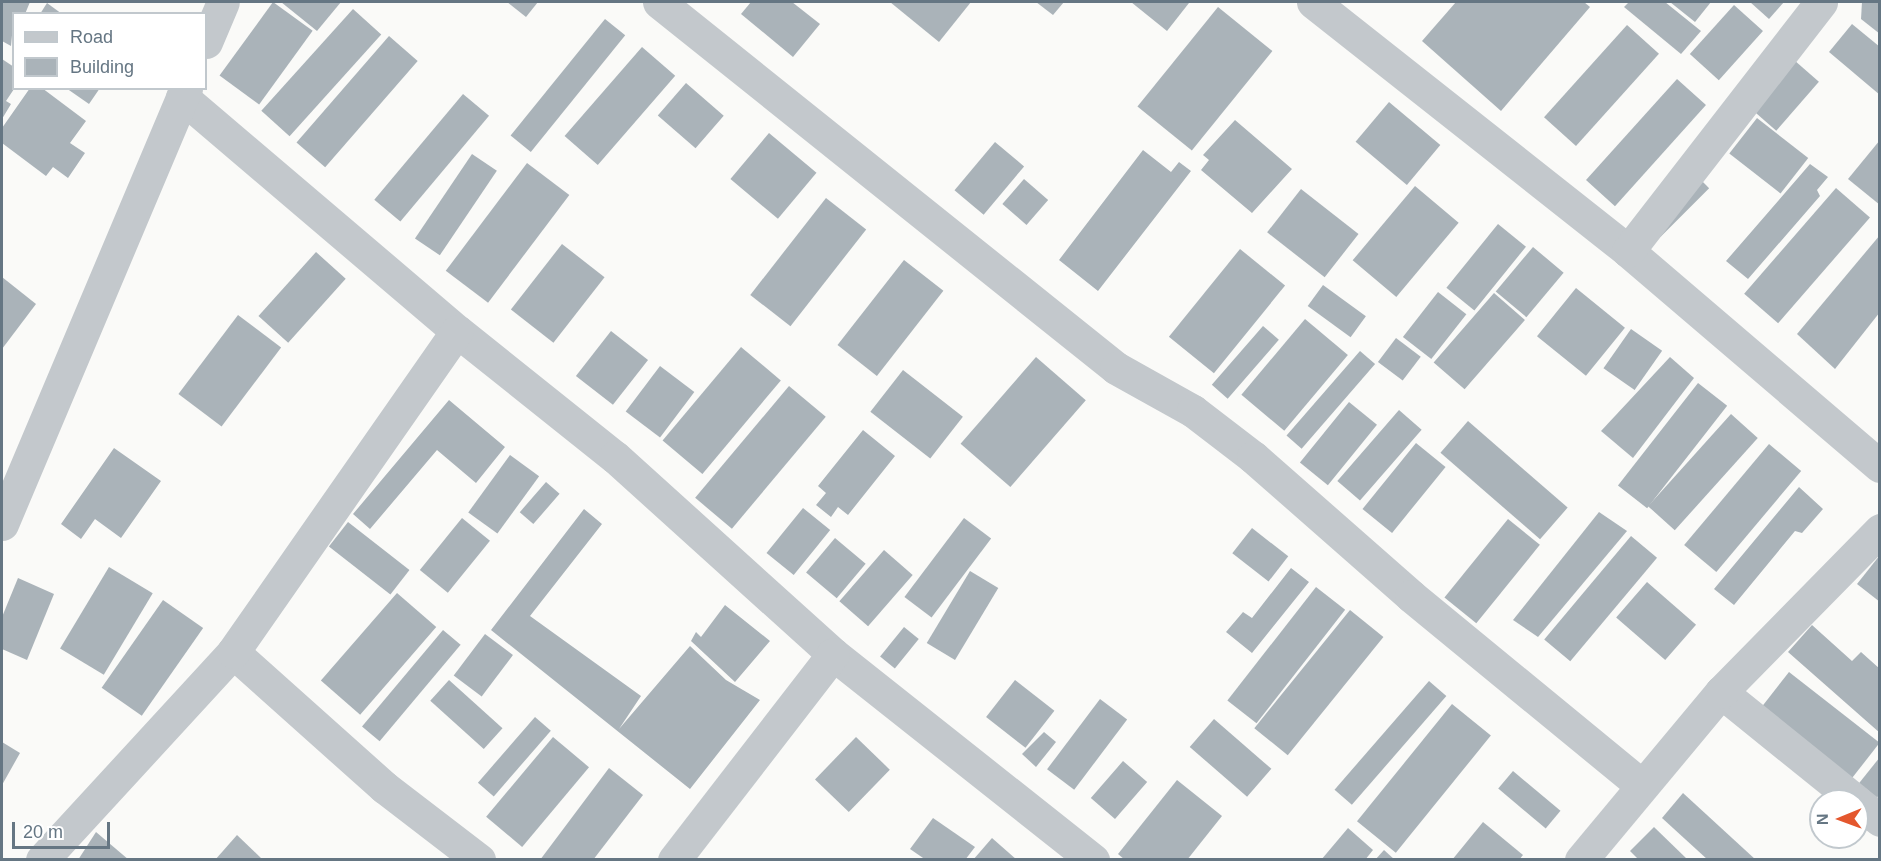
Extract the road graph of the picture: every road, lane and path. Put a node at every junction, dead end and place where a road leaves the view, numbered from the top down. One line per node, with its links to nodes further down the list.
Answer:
1 (223, 2): 5 (street)
2 (659, 2): 15 (street)
3 (1313, 2): 7 (street)
4 (1821, 2): 7 (street)
5 (207, 40)
6 (184, 93): 8 (street); 10 (street)
7 (1628, 251): 9 (street)
8 (457, 331): 12 (street); 13 (street)
9 (1880, 466)
10 (2, 524)
11 (1880, 530): 14 (street)
12 (233, 652): 17 (street); 18 (street)
13 (833, 654): 19 (street); 20 (street)
14 (1721, 692): 15 (street); 16 (street)
15 (1642, 786): 21 (street)
16 (1842, 789)
17 (42, 860)
18 (479, 860)
19 (674, 860)
20 (1093, 860)
21 (1581, 860)

